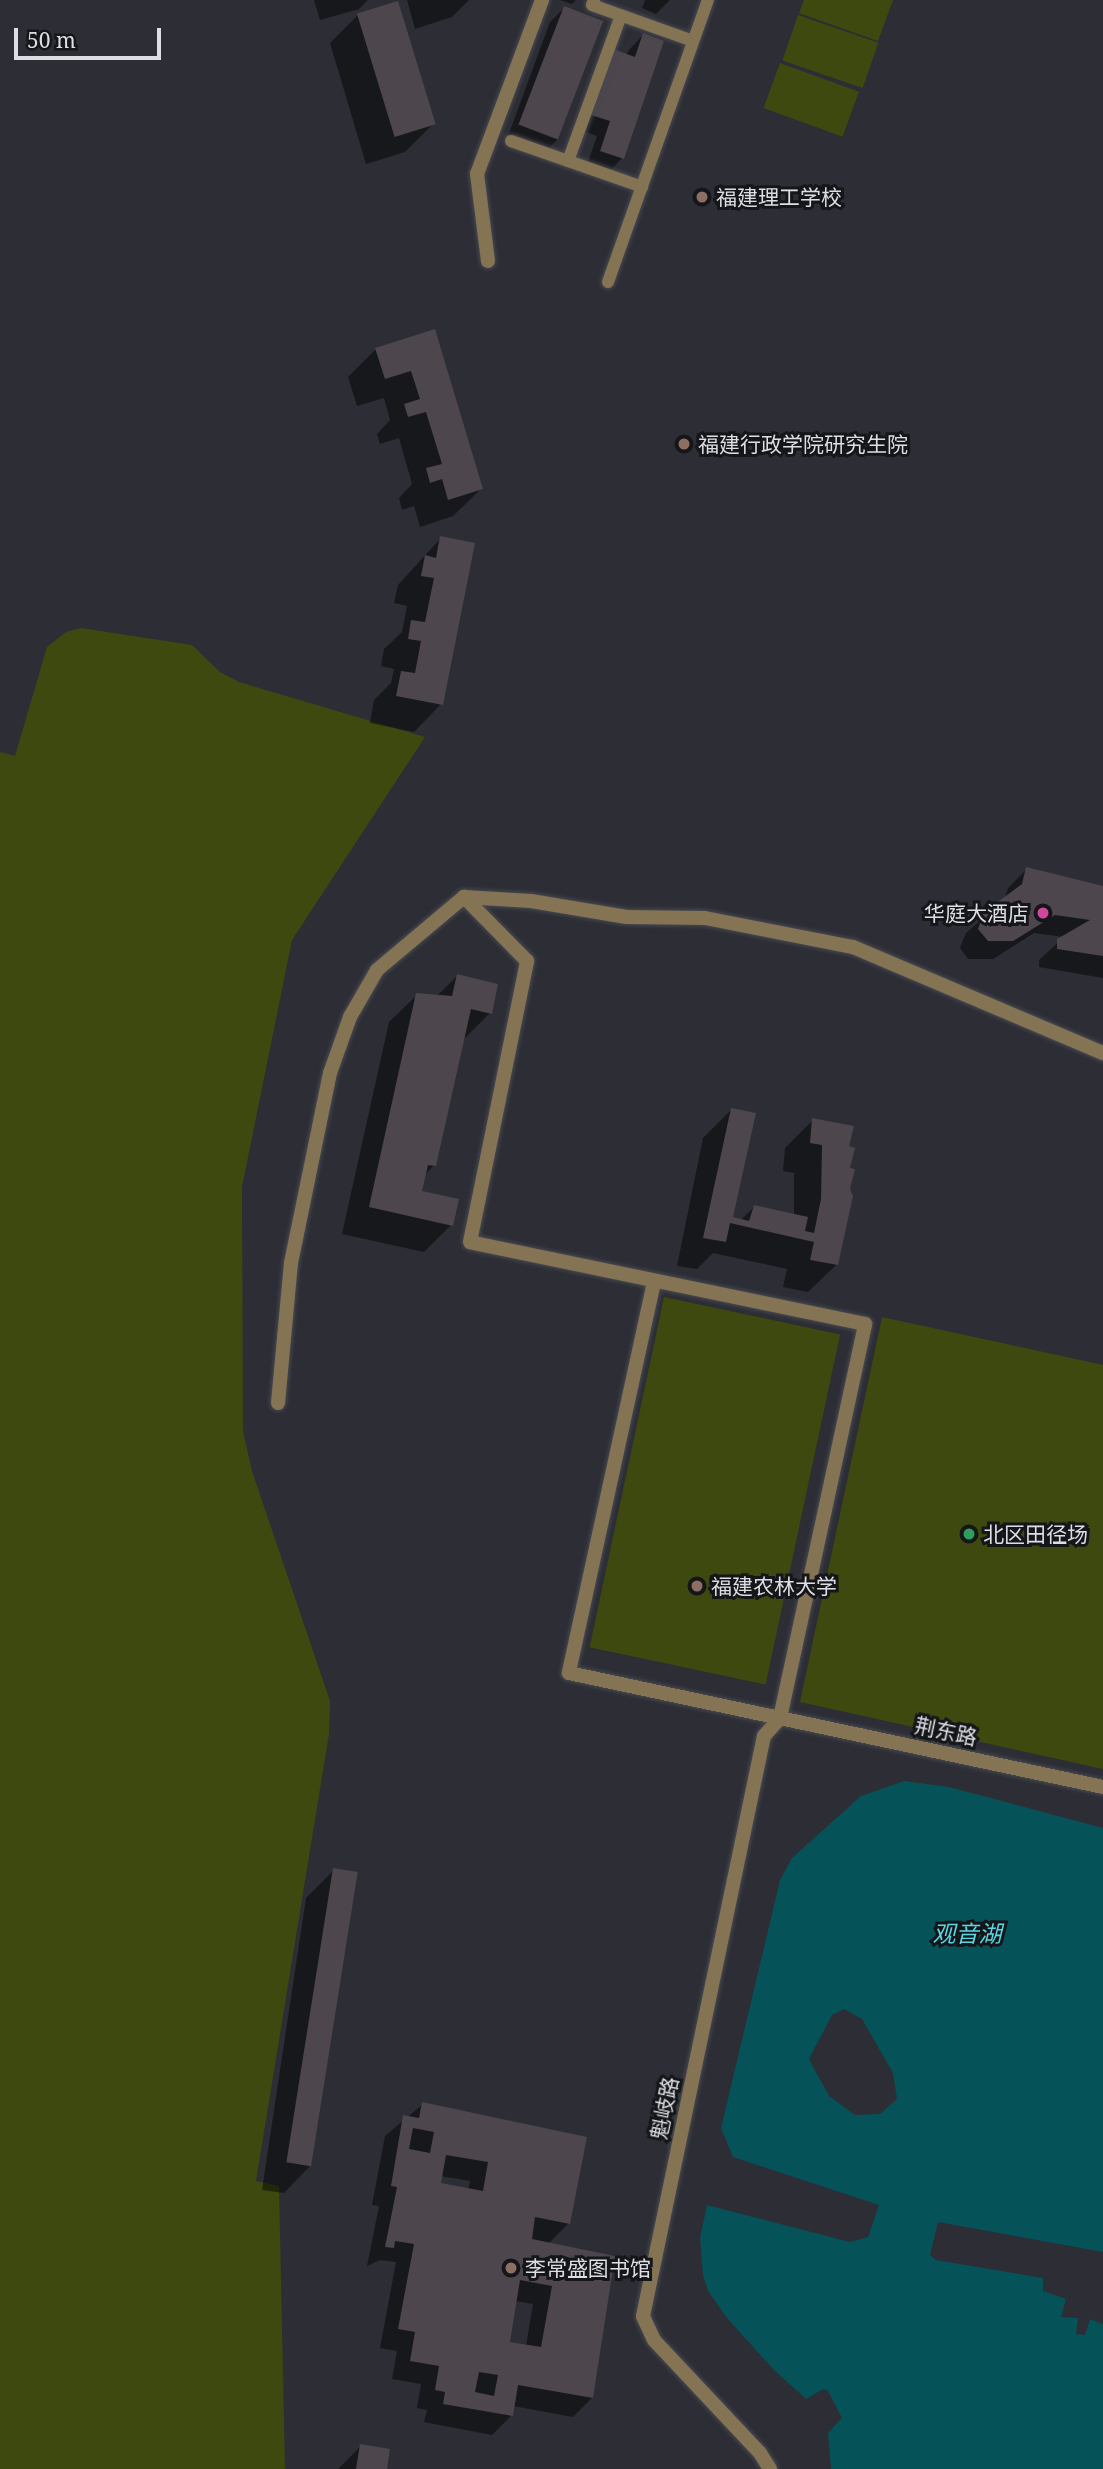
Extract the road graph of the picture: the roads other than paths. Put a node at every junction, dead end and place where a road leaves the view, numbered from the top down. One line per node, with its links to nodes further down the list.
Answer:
1 (542, 0): 9 (street)
2 (594, 0): 4 (lane)
3 (708, 0): 5 (lane)
4 (621, 15): 5 (lane); 7 (lane)
5 (693, 41): 8 (lane)
6 (511, 141): 7 (lane)
7 (568, 161): 8 (lane)
8 (642, 187): 10 (lane)
9 (488, 261)
10 (608, 282)
11 (464, 897): 12 (street); 13 (street); 14 (street)
12 (1103, 1053)
13 (654, 1282): 15 (street, 荆东路); 15 (street)
14 (278, 1404)
15 (780, 1718): 16 (street, 荆东路); 17 (street, 魁岐路)
16 (1103, 1787)
17 (769, 2469)

